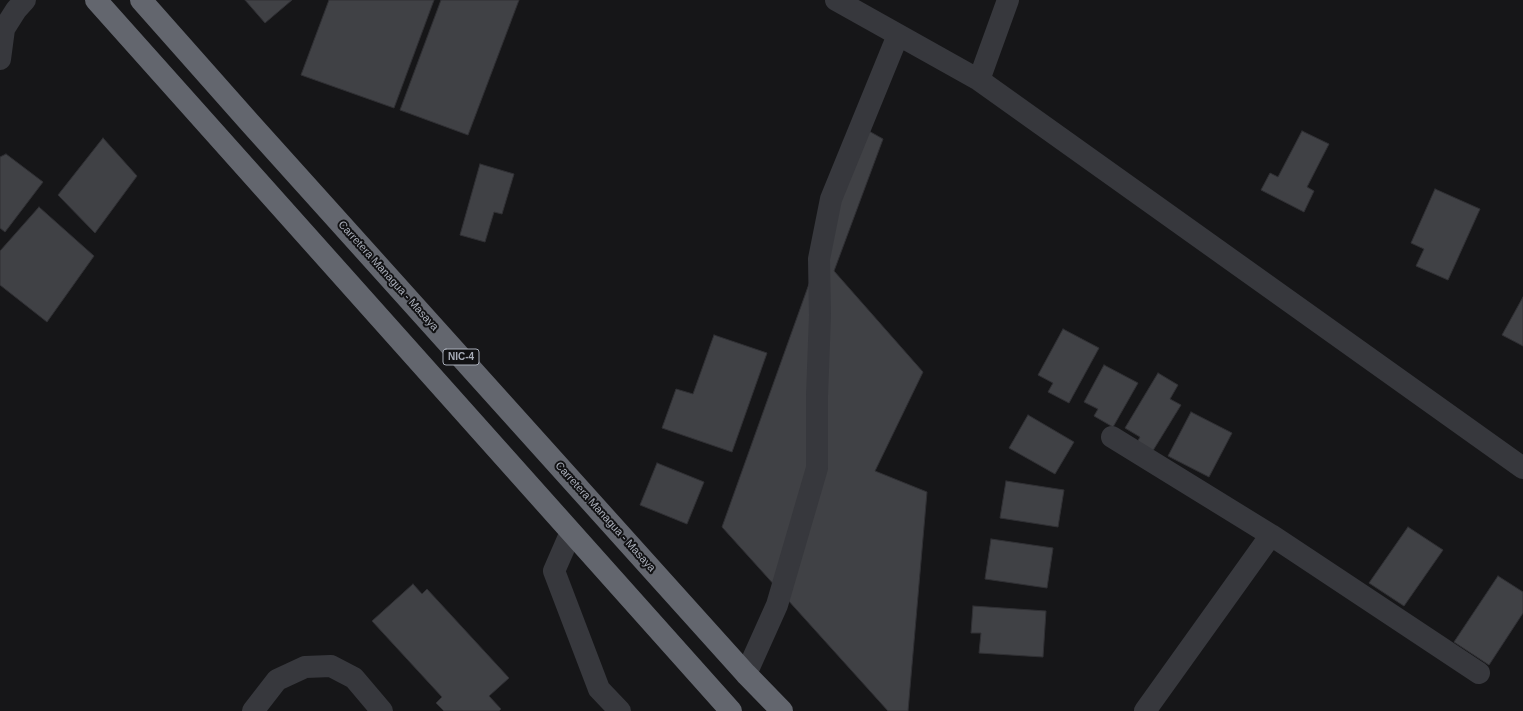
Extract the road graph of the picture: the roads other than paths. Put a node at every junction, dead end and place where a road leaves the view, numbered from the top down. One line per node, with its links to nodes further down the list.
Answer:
1 (25, 0): 7 (street)
2 (96, 0): 11 (highway, NIC-4)
3 (142, 0): 14 (highway, Carretera Managua - Masaya / NIC-4)
4 (836, 0): 6 (street)
5 (1008, 0): 8 (street)
6 (898, 34): 8 (street); 14 (street)
7 (0, 59)
8 (980, 80): 10 (street)
9 (1112, 437): 12 (street)
10 (1523, 468)
11 (571, 532): 17 (street); 18 (highway, NIC-4)
12 (1271, 535): 13 (street); 20 (street)
13 (1479, 672)
14 (746, 674): 19 (highway, Carretera Managua - Masaya / NIC-4)
15 (253, 711): 16 (street)
16 (382, 711)
17 (620, 711)
18 (731, 711)
19 (782, 711)
20 (1145, 711)

